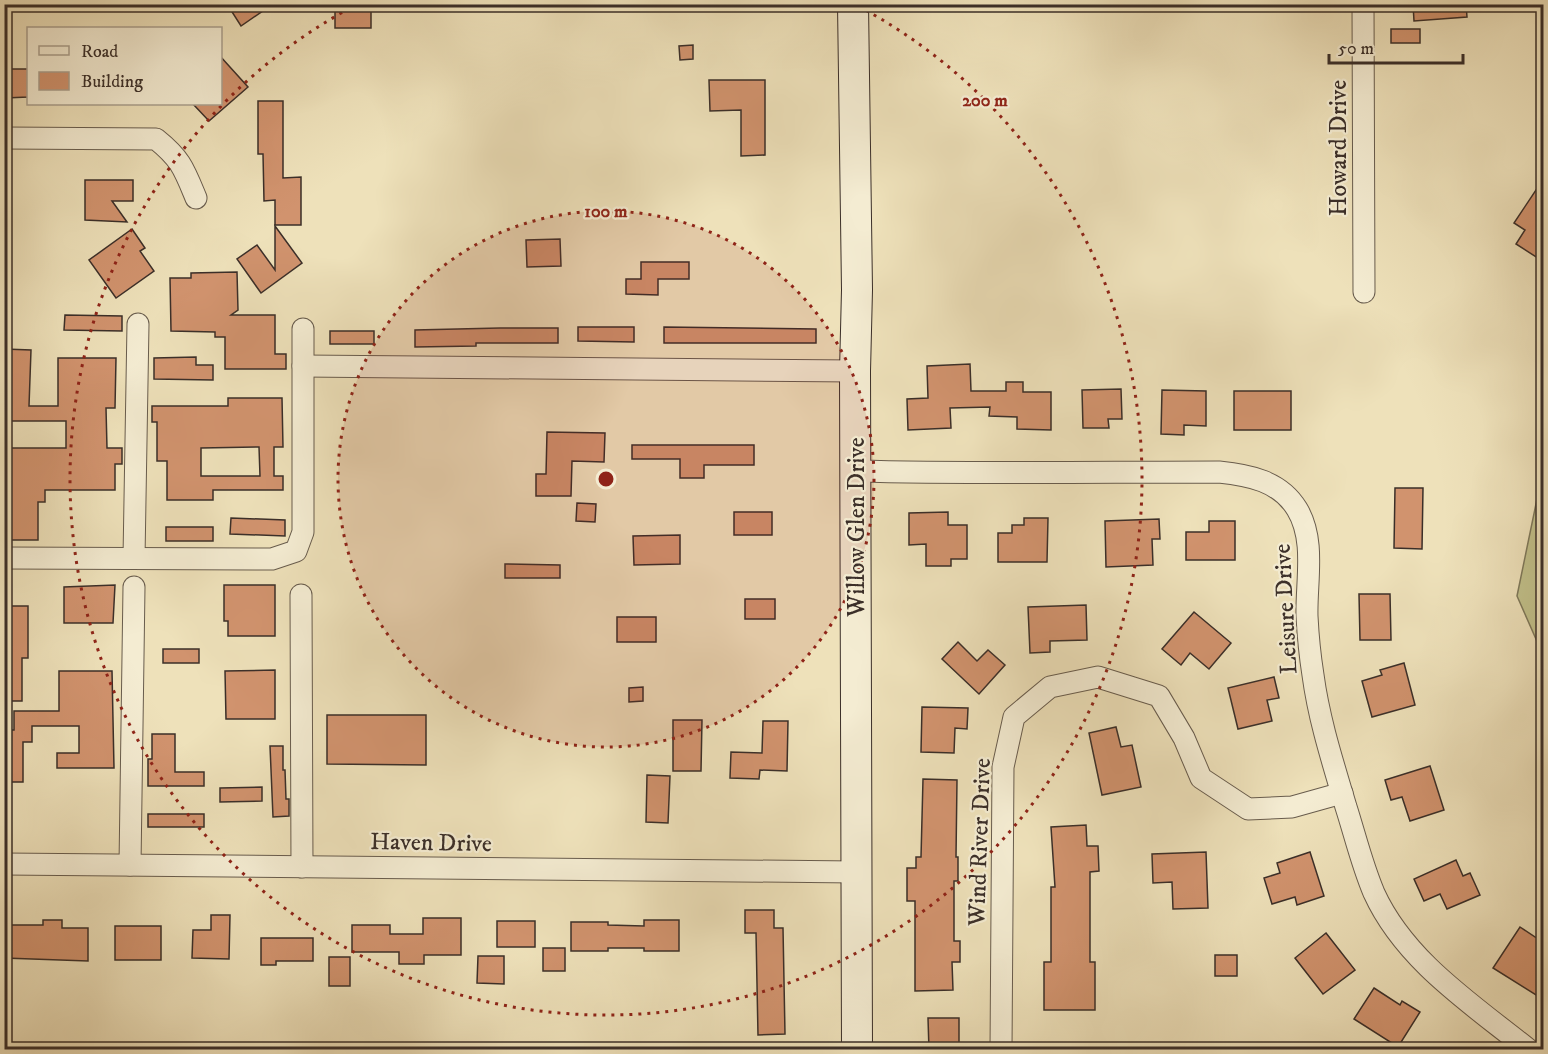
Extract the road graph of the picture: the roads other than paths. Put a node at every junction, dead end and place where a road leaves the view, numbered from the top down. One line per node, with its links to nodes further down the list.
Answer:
1 (853, 4): 9 (main road, Willow Glen Drive)
2 (1363, 4): 5 (street, Howard Drive)
3 (4, 138): 4 (street)
4 (196, 198)
5 (1364, 292)
6 (138, 324): 12 (street)
7 (303, 330): 8 (street)
8 (303, 366): 9 (street); 12 (street)
9 (855, 371): 10 (main road, Willow Glen Drive)
10 (856, 471): 15 (street, Leisure Drive); 19 (main road, Willow Glen Drive)
11 (4, 558): 12 (street)
12 (134, 558)
13 (134, 587): 17 (street)
14 (301, 595): 18 (street)
15 (1342, 793): 21 (street, Wind River Drive); 22 (street, Leisure Drive)
16 (4, 864): 17 (street, Haven Drive)
17 (130, 865): 18 (street, Haven Drive)
18 (302, 867): 19 (street, Haven Drive)
19 (856, 872): 20 (main road, Willow Glen Drive)
20 (856, 1050)
21 (1001, 1050)
22 (1529, 1050)

